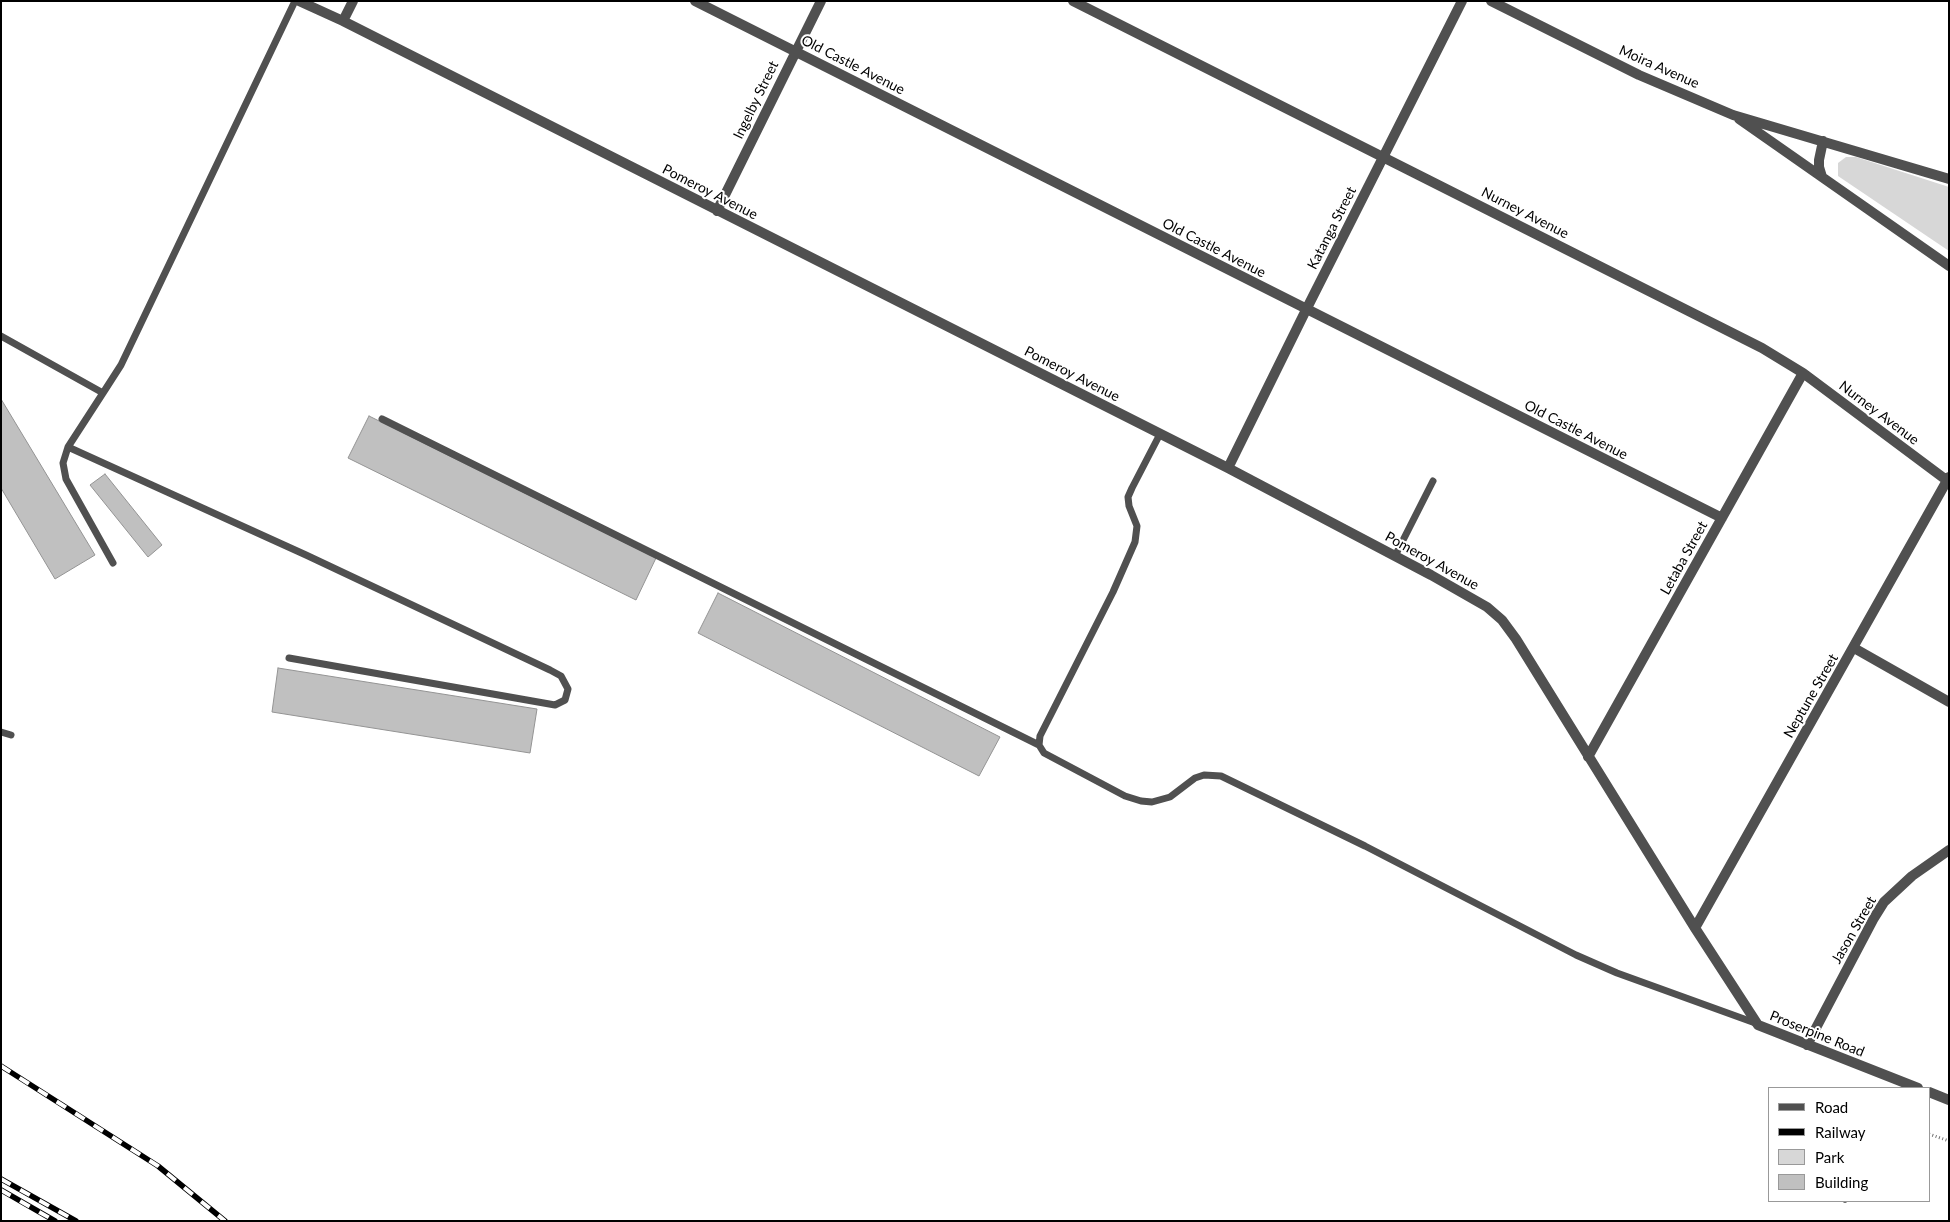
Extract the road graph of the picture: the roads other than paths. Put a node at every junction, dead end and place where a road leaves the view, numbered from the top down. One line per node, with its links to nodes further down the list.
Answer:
1 (297, 1): 8 (street, Pomeroy Avenue); 20 (lane)
2 (353, 1): 8 (street)
3 (695, 1): 9 (street, Old Castle Avenue)
4 (821, 1): 9 (street, Ingelby Street)
5 (1072, 1): 12 (street, Nurney Avenue)
6 (1462, 1): 12 (street, Katanga Street)
7 (1490, 1): 10 (street, Moira Avenue)
8 (343, 21): 15 (street, Pomeroy Avenue)
9 (795, 51): 15 (street, Ingelby Street); 17 (street, Old Castle Avenue)
10 (1733, 115): 11 (street, Moira Avenue); 13 (street)
11 (1823, 142): 13 (street); 14 (street, Moira Avenue)
12 (1384, 158): 17 (street, Katanga Street); 19 (street, Nurney Avenue)
13 (1822, 177): 16 (street)
14 (1949, 179)
15 (717, 211): 22 (street, Pomeroy Avenue)
16 (1949, 266)
17 (1306, 310): 24 (street, Katanga Street); 27 (street, Old Castle Avenue)
18 (1, 336): 20 (lane)
19 (1803, 373): 25 (street, Nurney Avenue); 27 (street, Letaba Street)
20 (103, 393): 23 (lane)
21 (382, 419): 35 (lane)
22 (1160, 434): 24 (street, Pomeroy Avenue); 35 (lane)
23 (68, 447): 29 (lane); 31 (lane)
24 (1228, 468): 28 (street, Pomeroy Avenue)
25 (1948, 480): 30 (street, Neptune Street)
26 (1433, 481): 28 (lane)
27 (1722, 518): 36 (street, Letaba Street)
28 (1395, 556): 36 (street, Pomeroy Avenue)
29 (113, 563)
30 (1854, 648): 32 (street); 38 (street, Neptune Street)
31 (289, 658)
32 (1949, 702)
33 (1, 732): 34 (lane)
34 (11, 735)
35 (1039, 745): 39 (lane)
36 (1588, 757): 38 (street, Pomeroy Avenue)
37 (1949, 850): 40 (street, Jason Street)
38 (1694, 928): 39 (street, Proserpine Road)
39 (1758, 1024): 40 (street, Proserpine Road)
40 (1807, 1045): 41 (street, Proserpine Road)
41 (1915, 1087)
42 (1930, 1092): 43 (street)
43 (1949, 1100)

